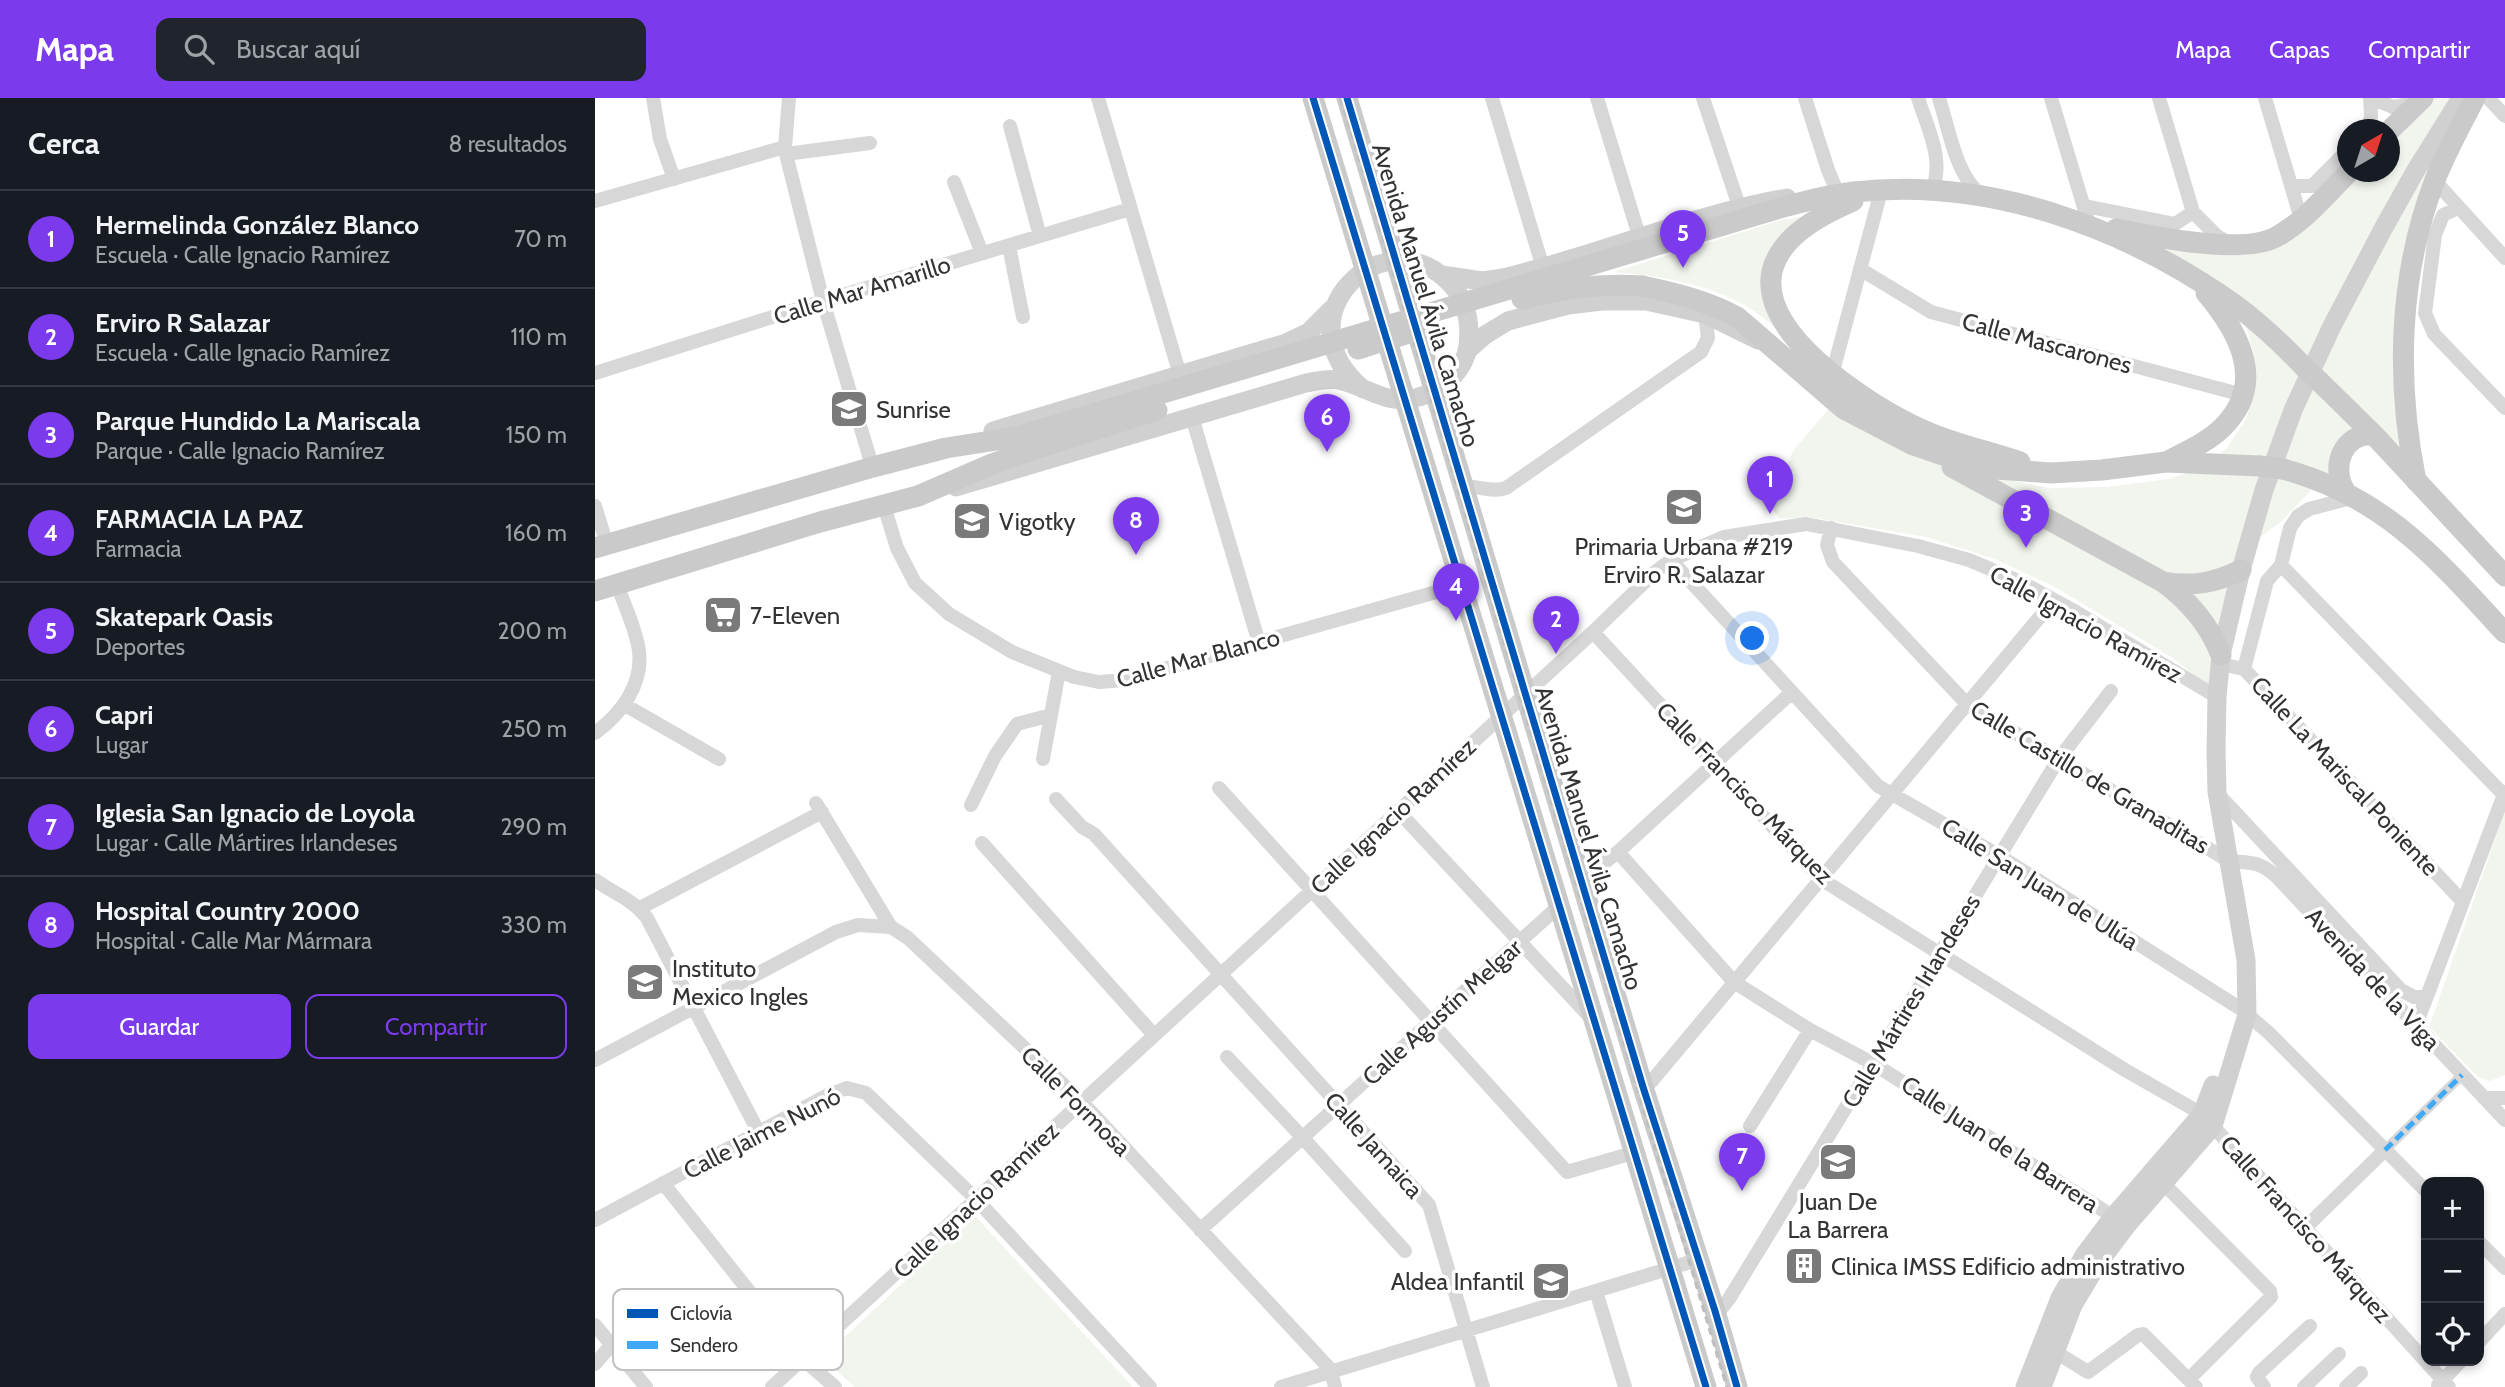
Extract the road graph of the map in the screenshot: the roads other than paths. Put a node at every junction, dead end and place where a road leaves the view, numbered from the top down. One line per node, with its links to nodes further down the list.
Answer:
1 (653, 98): 27 (street)
2 (789, 98): 25 (street)
3 (1098, 98): 39 (street)
4 (1313, 98): 53 (main road, Avenida Manuel Ávila Camacho)
5 (1347, 98): 50 (main road, Avenida Manuel Ávila Camacho)
6 (1492, 98): 51 (street)
7 (1597, 98): 45 (street)
8 (1703, 98): 37 (street)
9 (1805, 98): 32 (street)
10 (1918, 98): 33 (street)
11 (1939, 98): 35 (street)
12 (2051, 98): 41 (street)
13 (2159, 98): 40 (street)
14 (2265, 98): 31 (street)
15 (2371, 98): 19 (street); 21 (street)
16 (2461, 98): 94 (main road)
17 (2475, 98): 28 (main road)
18 (2488, 98): 20 (street)
19 (2421, 100): 22 (main road)
20 (2505, 116)
21 (2370, 119)
22 (2400, 120)
23 (1010, 126): 44 (street)
24 (870, 143): 25 (street)
25 (786, 151): 27 (street); 57 (street)
26 (2337, 161): 31 (street)
27 (674, 179): 36 (street)
28 (2435, 181): 38 (street); 63 (main road)
29 (954, 182): 48 (street)
30 (2339, 182): 42 (main road)
31 (2292, 187): 42 (street)
32 (1845, 190): 34 (main road); 37 (main road); 78 (main road, bridge)
33 (1932, 190): 34 (main road); 35 (main road)
34 (1881, 191): 52 (street); 69 (main road)
35 (1984, 197): 41 (main road)
36 (595, 201)
37 (1739, 206): 45 (main road)
38 (2458, 208): 49 (street); 62 (street)
39 (1130, 209): 44 (street, Calle Mar Amarillo); 68 (street)
40 (2193, 212): 43 (street); 46 (street)
41 (2087, 215): 43 (main road); 55 (main road)
42 (2301, 219): 46 (main road)
43 (2175, 231): 46 (main road)
44 (1040, 236): 47 (street, Calle Mar Amarillo)
45 (1640, 239): 51 (main road)
46 (2232, 245)
47 (1009, 246): 48 (street, Calle Mar Amarillo); 60 (street)
48 (982, 253): 57 (street, Calle Mar Amarillo)
49 (2505, 258)
50 (1395, 261): 53 (main road); 54 (main road); 72 (main road, Avenida Manuel Ávila Camacho)
51 (1543, 268): 56 (main road)
52 (1860, 269): 69 (street); 73 (street, Calle Mascarones)
53 (1365, 270): 58 (main road); 74 (main road, Avenida Manuel Ávila Camacho)
54 (1442, 275): 56 (main road); 66 (main road)
55 (2192, 279): 73 (main road); 77 (main road)
56 (1486, 280): 61 (main road)
57 (823, 301): 67 (street, Calle Mar Amarillo); 80 (street)
58 (1334, 308): 65 (main road); 70 (main road)
59 (1705, 314): 61 (main road); 64 (main road); 85 (street)
60 (1023, 317)
61 (1497, 327): 66 (main road)
62 (2434, 334): 63 (street); 75 (street)
63 (2402, 343): 84 (main road)
64 (1770, 346): 78 (main road, bridge); 79 (main road)
65 (1264, 349): 68 (main road); 71 (main road)
66 (1467, 351): 72 (main road)
67 (595, 373)
68 (1180, 374): 80 (main road)
69 (1832, 375): 82 (main road)
70 (1363, 389): 71 (main road); 74 (main road)
71 (1279, 391): 76 (main road)
72 (1435, 391): 74 (main road); 85 (main road, Avenida Manuel Ávila Camacho)
73 (2243, 395): 81 (main road)
74 (1404, 400): 98 (main road, Avenida Manuel Ávila Camacho)
75 (2505, 408)
76 (1192, 417): 87 (main road); 103 (street)
77 (2374, 435): 84 (main road); 86 (main road)
78 (1023, 444): 83 (main road); 87 (main road)
79 (1927, 450): 82 (main road); 96 (main road)
80 (870, 459): 83 (main road)
81 (2166, 462): 82 (main road); 86 (main road, bridge)
82 (2051, 473)
83 (843, 475): 91 (main road)
84 (2416, 481): 95 (main road)
85 (1464, 486): 109 (main road, Avenida Manuel Ávila Camacho)
86 (2350, 494): 93 (street); 102 (main road)
87 (918, 496): 89 (main road)
88 (595, 506): 91 (street)
89 (884, 506): 97 (main road); 106 (street, Calle Mar Blanco)
90 (1831, 528): 92 (street, Calle Ignacio Ramírez); 100 (street, Calle Ignacio Ramírez); 111 (street, Calle Castillo de Granaditas)
91 (601, 547)
92 (1671, 560): 101 (street, Calle Ignacio Ramírez); 108 (street, Calle San Juan de Ulúa)
93 (2281, 565): 105 (street); 122 (street)
94 (2241, 570): 96 (main road); 104 (main road)
95 (2505, 576)
96 (2163, 582): 104 (main road)
97 (617, 584): 99 (main road); 112 (street)
98 (1461, 585): 103 (street, Calle Mar Blanco); 114 (main road, Avenida Manuel Ávila Camacho)
99 (595, 590)
100 (2054, 600): 110 (street, Calle Ignacio Ramírez); 111 (street)
101 (1593, 632): 109 (street, Calle Ignacio Ramírez); 119 (street, Calle Francisco Márquez)
102 (2505, 632)
103 (1259, 643): 106 (street, Calle Mar Blanco)
104 (2220, 659): 105 (street, Calle La Mariscal Poniente); 110 (main road)
105 (2244, 669): 135 (street, Calle La Mariscal Poniente)
106 (1059, 671): 113 (street)
107 (2111, 691): 118 (street, Calle Mártires Irlandeses)
108 (1792, 692): 119 (street); 123 (street, Calle San Juan de Ulúa)
109 (1526, 693): 114 (street, Calle Ignacio Ramírez); 133 (main road, Avenida Manuel Ávila Camacho)
110 (2217, 697): 121 (main road)
111 (1967, 704): 118 (street, Calle Castillo de Granaditas); 123 (street)
112 (625, 705): 115 (street); 116 (street)
113 (1051, 715): 117 (street); 125 (street)
114 (1501, 716): 126 (street, Calle Ignacio Ramírez); 136 (main road, Avenida Manuel Ávila Camacho)
115 (595, 733)
116 (719, 759)
117 (1043, 759)
118 (2058, 760): 129 (street, Calle Mártires Irlandeses); 130 (street, Calle Castillo de Granaditas)
119 (1714, 764): 128 (street); 131 (street, Calle Francisco Márquez)
120 (1219, 788): 134 (street)
121 (2217, 792): 130 (main road); 143 (street, Avenida de la Viga)
122 (2504, 793): 135 (street)
123 (1892, 794): 129 (street, Calle San Juan de Ulúa); 131 (street)
124 (1056, 799): 141 (street, Calle Jamaica)
125 (971, 805)
126 (1398, 811): 134 (street, Calle Ignacio Ramírez); 139 (street)
127 (982, 843): 150 (street)
128 (1618, 852): 133 (street); 142 (street, Calle Juan de la Barrera)
129 (1998, 855): 140 (street, Calle Mártires Irlandeses); 145 (street, Calle San Juan de Ulúa)
130 (2229, 861): 145 (main road); 148 (street, Avenida de la Viga)
131 (1821, 879): 140 (street, Calle Francisco Márquez); 142 (street)
132 (595, 880): 137 (street)
133 (1582, 880): 155 (main road, Avenida Manuel Ávila Camacho)
134 (1312, 890): 141 (street, Calle Ignacio Ramírez); 147 (street)
135 (2463, 902): 143 (street)
136 (1559, 906): 139 (street, Calle Agustín Melgar); 146 (main road, Avenida Manuel Ávila Camacho)
137 (640, 908): 138 (street, Calle Formosa); 144 (street)
138 (891, 927): 144 (street); 158 (street, Calle Formosa)
139 (1520, 942): 146 (street); 147 (street, Calle Agustín Melgar)
140 (1939, 952): 153 (street, Calle Mártires Irlandeses); 160 (street, Calle Francisco Márquez)
141 (1220, 974): 150 (street, Calle Ignacio Ramírez); 159 (street, Calle Jamaica)
142 (1734, 982): 149 (street, Calle Juan de la Barrera); 155 (street)
143 (2426, 998): 148 (street)
144 (692, 1007): 152 (street); 163 (street)
145 (2245, 1009): 160 (main road); 165 (street, Calle San Juan de Ulúa)
146 (1593, 1020): 166 (main road, Avenida Manuel Ávila Camacho)
147 (1431, 1021): 159 (street, Calle Agustín Melgar); 166 (street)
148 (2416, 1025): 154 (street, Avenida de la Viga)
149 (1810, 1030): 153 (street, Calle Juan de la Barrera); 162 (street)
150 (1154, 1035): 158 (street, Calle Ignacio Ramírez)
151 (1227, 1058): 164 (street)
152 (595, 1060)
153 (1874, 1064): 172 (street, Calle Juan de la Barrera); 182 (street, Calle Mártires Irlandeses)
154 (2462, 1075): 156 (street, Avenida de la Viga); 165 (street)
155 (1643, 1087): 177 (main road, Avenida Manuel Ávila Camacho)
156 (2484, 1098): 157 (street); 161 (street, Avenida de la Viga)
157 (2505, 1098)
158 (1082, 1102): 170 (street, Calle Ignacio Ramírez); 174 (street, Calle Formosa)
159 (1339, 1105): 164 (street, Calle Agustín Melgar); 187 (street, Calle Jamaica)
160 (2208, 1120): 167 (main road); 173 (street, Calle Francisco Márquez)
161 (2505, 1120)
162 (1750, 1126)
163 (758, 1131): 168 (street, Calle Jaime Nunó); 170 (street, Calle Jaime Nunó)
164 (1303, 1138): 174 (street, Calle Agustín Melgar); 176 (street)
165 (2385, 1150): 169 (street, Calle San Juan de Ulúa); 173 (street)
166 (1633, 1153): 178 (main road, Avenida Manuel Ávila Camacho)
167 (2158, 1178): 172 (main road); 200 (street)
168 (663, 1183): 171 (street, Calle Jaime Nunó); 180 (street)
169 (2421, 1186)
170 (976, 1199): 184 (street, Calle Ignacio Ramírez); 205 (street, Calle Jaime Nunó)
171 (595, 1220)
172 (2120, 1221): 212 (main road); 213 (main road)
173 (2306, 1227): 201 (street, Calle Francisco Márquez)
174 (1201, 1230): 198 (street, Calle Formosa)
175 (2484, 1247): 179 (street)
176 (1405, 1251)
177 (1697, 1260): 178 (street); 182 (main road, Avenida Manuel Ávila Camacho)
178 (1670, 1268): 181 (street); 210 (main road, Avenida Manuel Ávila Camacho)
179 (2505, 1268)
180 (747, 1289)
181 (1596, 1291): 187 (street); 209 (street)
182 (1715, 1311): 211 (main road, Avenida Manuel Ávila Camacho)
183 (2505, 1314): 188 (street)
184 (843, 1322)
185 (595, 1325): 189 (street)
186 (2311, 1326): 214 (street)
187 (1466, 1329): 198 (street); 208 (street, Calle Jamaica)
188 (2484, 1337)
189 (611, 1345): 190 (street); 193 (street)
190 (613, 1347)
191 (2339, 1354): 215 (street)
192 (2062, 1356): 200 (street)
193 (595, 1364)
194 (2457, 1366): 201 (street)
195 (632, 1370): 202 (street)
196 (791, 1370): 203 (street, Calle Ignacio Ramírez)
197 (816, 1370): 204 (street)
198 (1331, 1370): 206 (street); 207 (street, Calle Formosa)
199 (2361, 1373): 216 (street)
200 (2193, 1383)
201 (2442, 1385)
202 (646, 1387)
203 (772, 1387)
204 (835, 1387)
205 (1150, 1387)
206 (1281, 1387)
207 (1335, 1387)
208 (1483, 1387)
209 (1625, 1387)
210 (1706, 1387)
211 (1737, 1387)
212 (2025, 1387)
213 (2042, 1387)
214 (2264, 1387)
215 (2304, 1387)
216 (2346, 1387)

